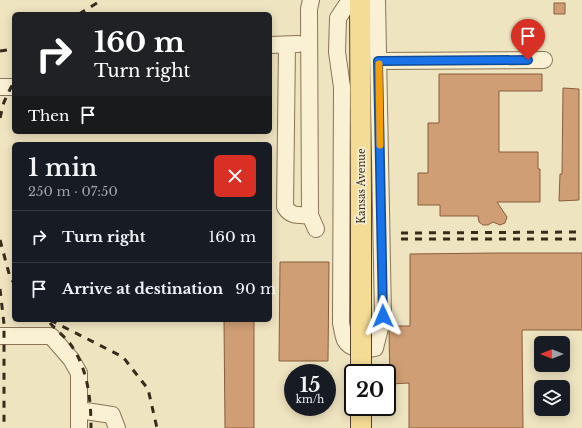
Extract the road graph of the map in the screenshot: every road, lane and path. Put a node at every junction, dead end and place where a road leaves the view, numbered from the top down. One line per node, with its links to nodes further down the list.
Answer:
1 (350, 0): 9 (lane)
2 (360, 0): 13 (main road, Kansas Avenue, bridge)
3 (377, 0): 9 (lane)
4 (309, 3): 5 (lane)
5 (309, 44): 7 (lane); 7 (lane)
6 (272, 45): 7 (lane)
7 (287, 45)
8 (544, 60): 9 (lane)
9 (378, 61)
10 (0, 87): 11 (lane)
11 (12, 87)
12 (0, 336): 14 (lane)
13 (361, 364)
14 (79, 410): 16 (lane); 17 (lane)
15 (361, 416): 18 (main road)
16 (79, 428)
17 (117, 428)
18 (361, 428)

